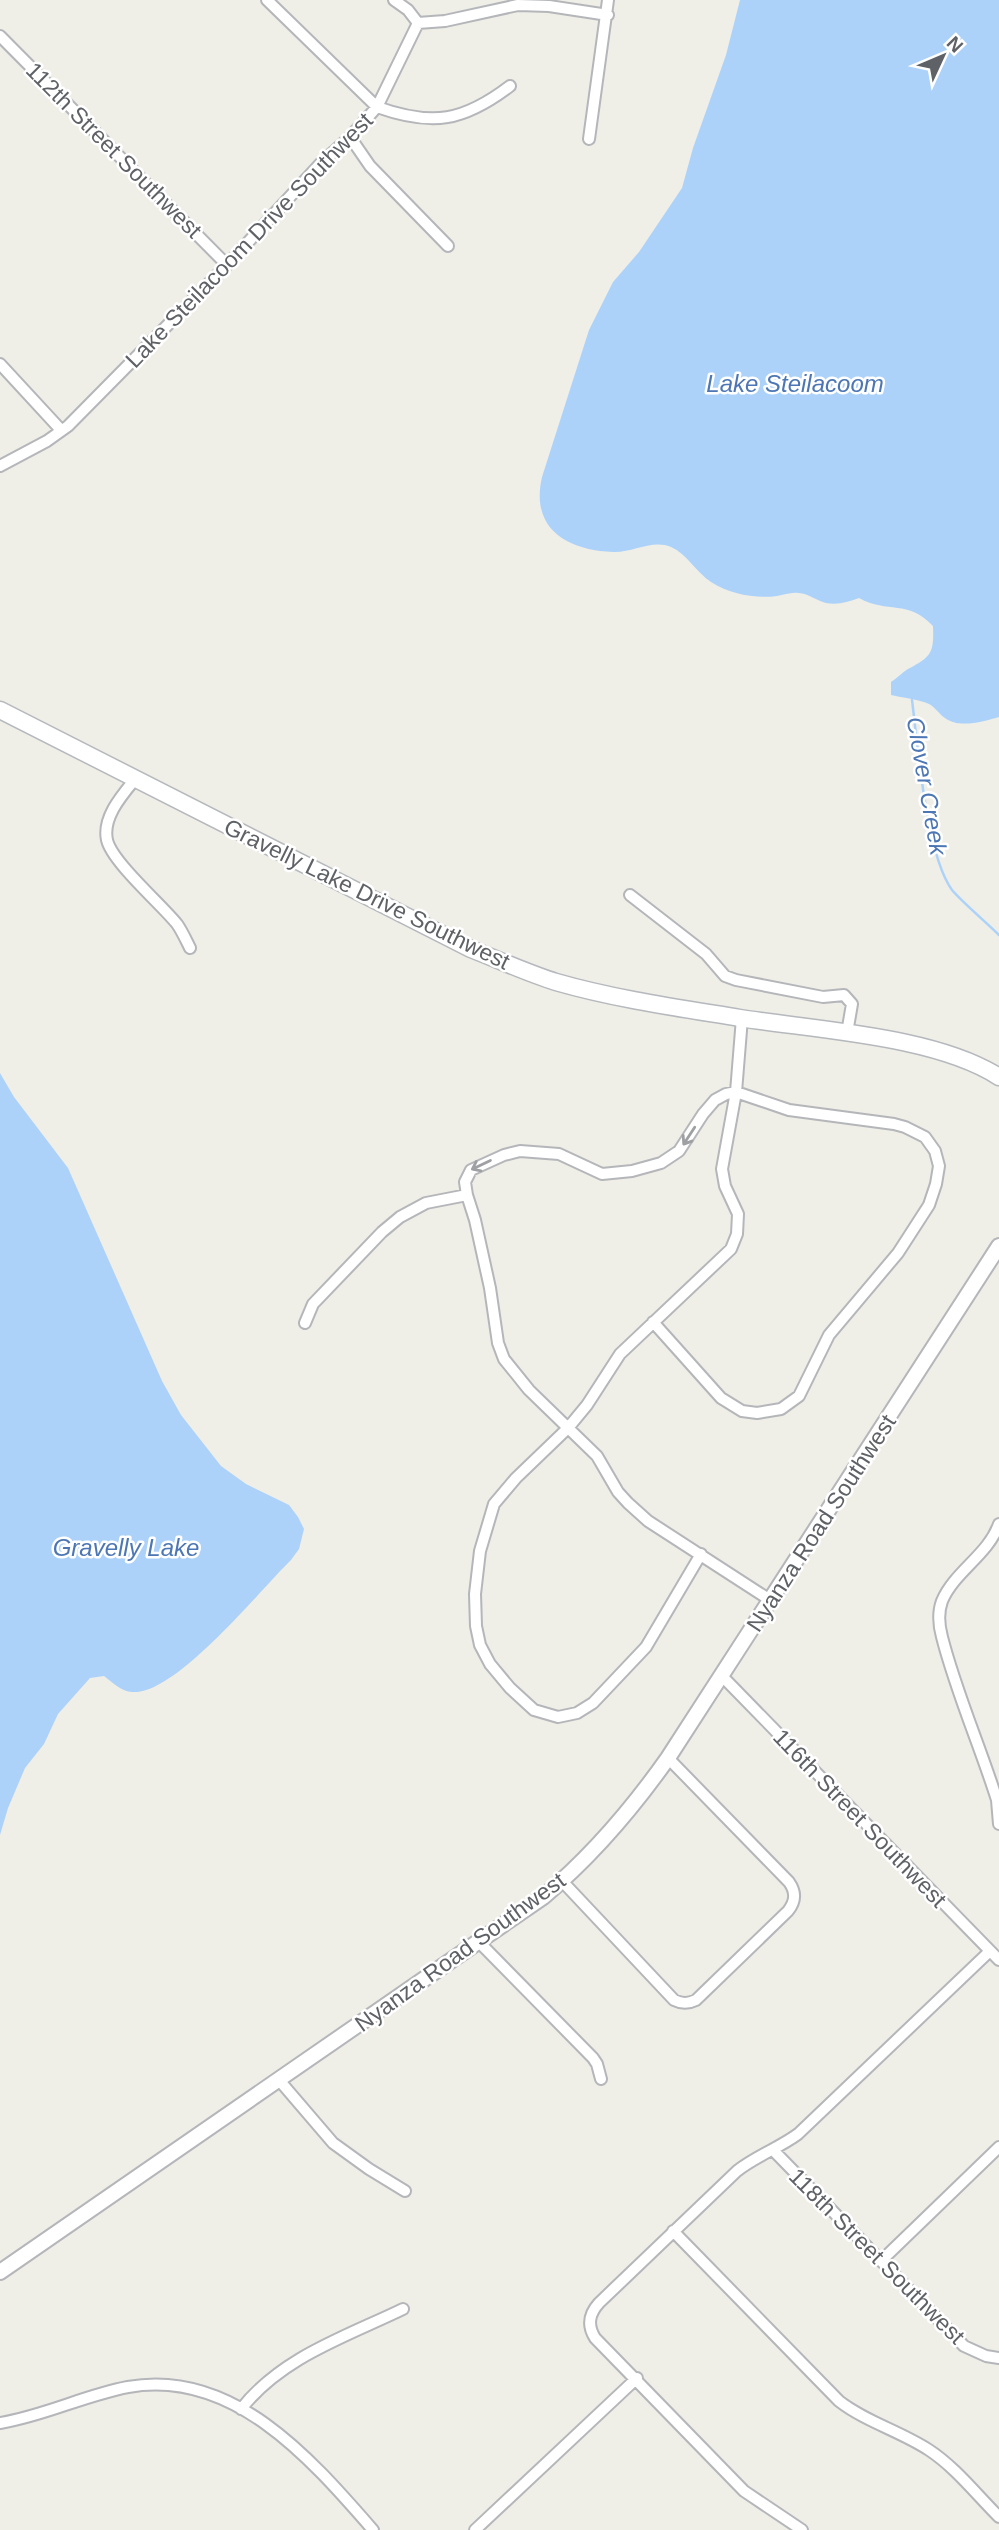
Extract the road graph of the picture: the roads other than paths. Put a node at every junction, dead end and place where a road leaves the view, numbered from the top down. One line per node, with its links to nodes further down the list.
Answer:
1 (267, 0): 8 (street, Lake Steilacoom Drive Southwest)
2 (394, 0): 5 (street)
3 (608, 0): 4 (street)
4 (608, 15): 5 (street); 10 (street)
5 (418, 23): 8 (street)
6 (0, 36): 12 (street, 112th Street Southwest)
7 (510, 86): 8 (street)
8 (377, 107): 9 (street, Lake Steilacoom Drive Southwest)
9 (350, 137): 11 (street); 12 (street, Lake Steilacoom Drive Southwest)
10 (589, 139)
11 (448, 246)
12 (228, 265): 14 (street, Lake Steilacoom Drive Southwest)
13 (0, 364): 14 (street)
14 (61, 430): 15 (street, Lake Steilacoom Drive Southwest)
15 (0, 467)
16 (0, 710): 17 (main road, Gravelly Lake Drive Southwest)
17 (136, 778): 19 (street); 20 (main road, Gravelly Lake Drive Southwest)
18 (630, 895): 21 (street)
19 (191, 948)
20 (742, 1018): 21 (main road, Gravelly Lake Drive Southwest); 23 (street)
21 (847, 1033): 22 (main road, Gravelly Lake Drive Southwest)
22 (999, 1077)
23 (736, 1092): 24 (street, one-way to 24); 26 (street); 26 (street)
24 (467, 1195): 27 (street); 28 (street)
25 (999, 1246): 31 (street, Nyanza Road Southwest)
26 (653, 1322): 28 (street)
27 (305, 1323)
28 (568, 1428): 30 (street); 30 (street)
29 (999, 1524): 34 (street)
30 (701, 1555): 31 (street)
31 (771, 1600): 32 (street, Nyanza Road Southwest)
32 (722, 1676): 33 (street, Nyanza Road Southwest); 37 (street, 116th Street Southwest)
33 (668, 1758): 35 (street, Nyanza Road Southwest); 35 (street)
34 (999, 1824)
35 (562, 1881): 36 (street, Nyanza Road Southwest)
36 (478, 1941): 39 (street); 40 (street, Nyanza Road Southwest)
37 (990, 1951): 38 (street, 116th Street Southwest); 42 (street)
38 (999, 1960)
39 (601, 2079)
40 (279, 2080): 43 (street); 46 (street, Nyanza Road Southwest)
41 (999, 2147): 45 (street)
42 (773, 2150): 44 (street); 45 (street, 118th Street Southwest)
43 (405, 2191)
44 (673, 2231): 49 (street); 52 (street)
45 (882, 2260): 48 (street, 118th Street Southwest)
46 (0, 2272)
47 (402, 2309): 50 (street)
48 (999, 2358)
49 (637, 2378): 54 (street); 55 (street)
50 (242, 2409): 51 (street); 53 (street)
51 (0, 2423)
52 (999, 2516)
53 (373, 2530)
54 (475, 2530)
55 (802, 2530)

